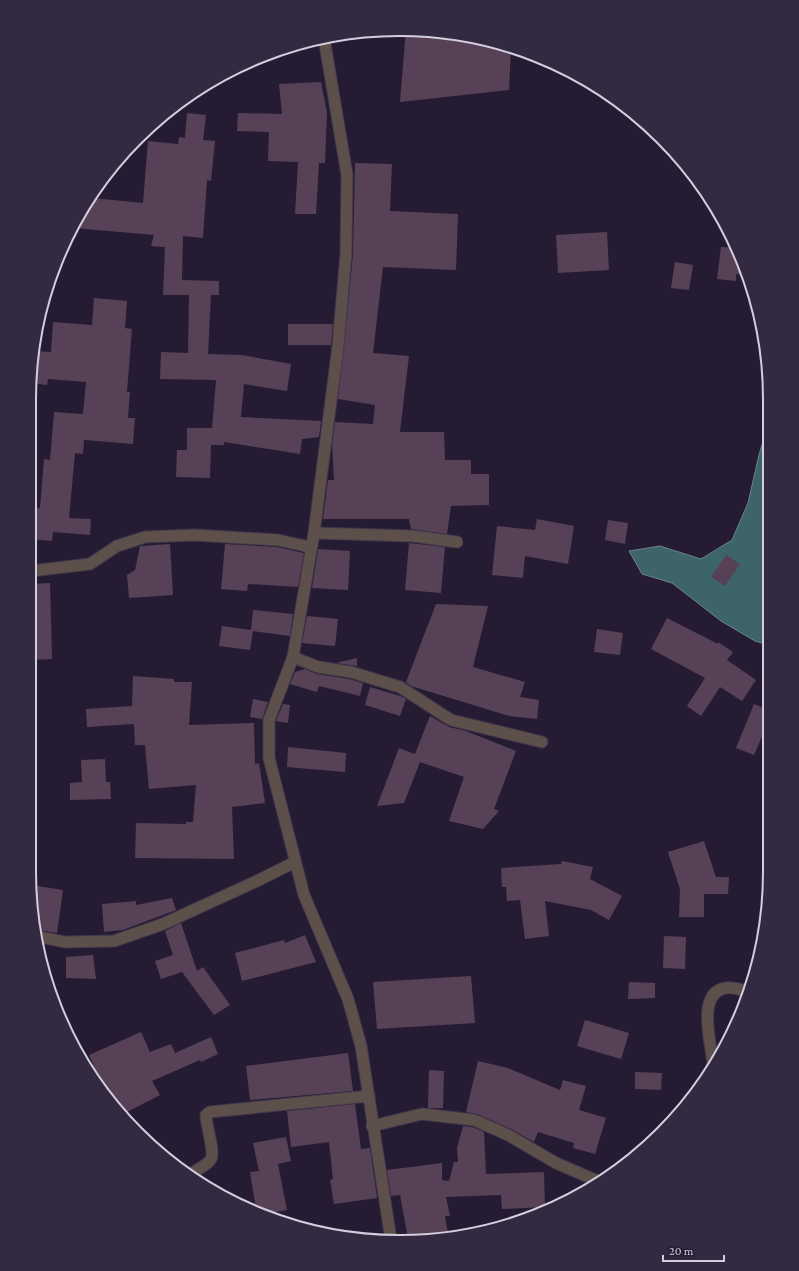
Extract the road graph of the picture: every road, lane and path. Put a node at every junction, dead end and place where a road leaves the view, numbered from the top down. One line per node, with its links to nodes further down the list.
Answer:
1 (325, 44): 2 (street)
2 (314, 533): 3 (street); 4 (street)
3 (457, 542)
4 (310, 547): 5 (street); 6 (street)
5 (36, 570)
6 (293, 657): 7 (street); 8 (street)
7 (542, 742)
8 (295, 862): 9 (street); 12 (street)
9 (42, 937)
10 (743, 990): 11 (street)
11 (712, 1056)
12 (369, 1096): 13 (street); 14 (street)
13 (372, 1126): 15 (street); 16 (street)
14 (194, 1172)
15 (593, 1179)
16 (390, 1235)

